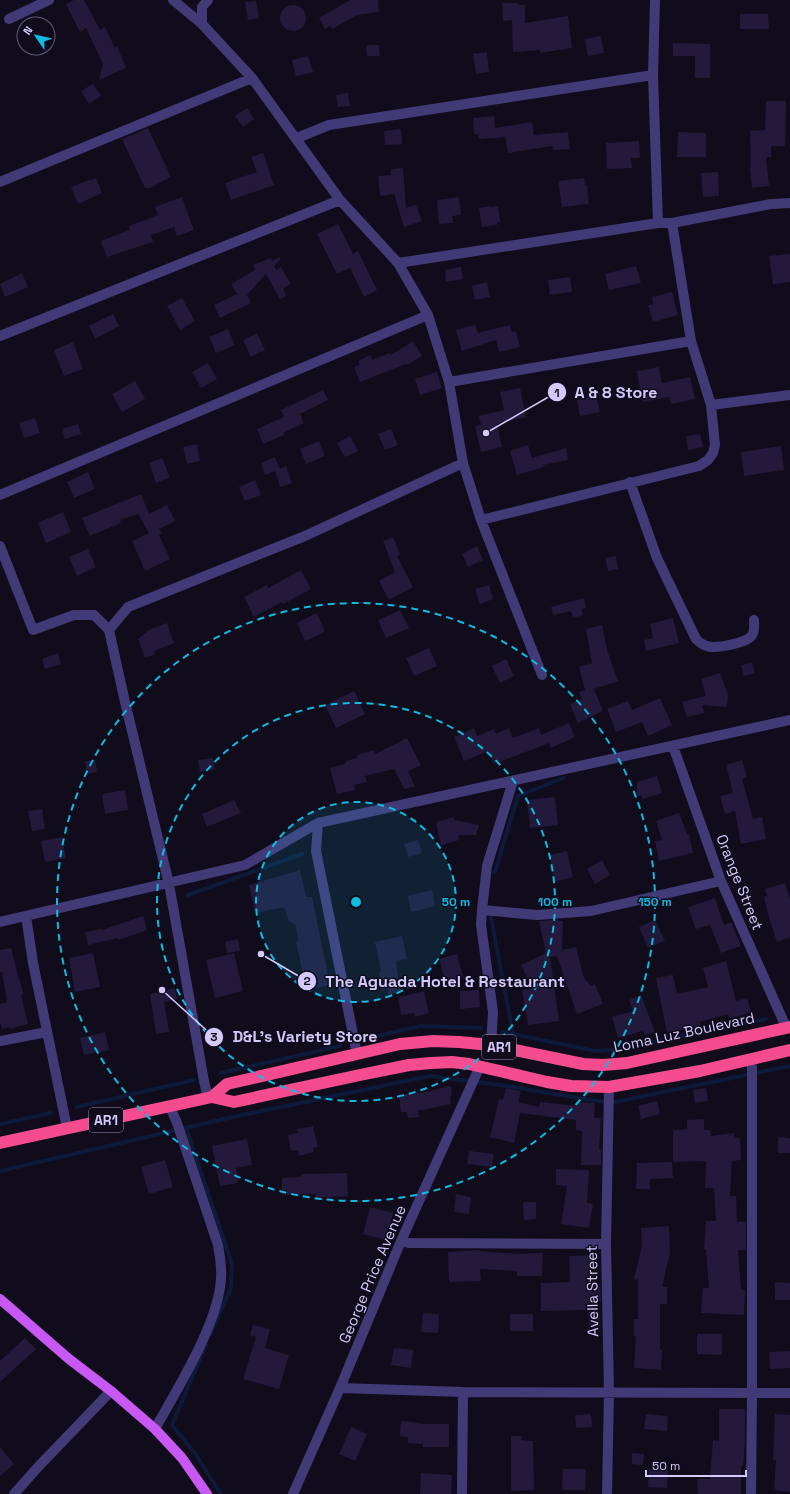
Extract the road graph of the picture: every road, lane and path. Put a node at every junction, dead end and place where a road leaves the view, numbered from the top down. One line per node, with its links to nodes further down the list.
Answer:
1 (49, 0): 5 (street)
2 (173, 0): 6 (street)
3 (208, 0): 6 (street)
4 (654, 0): 7 (street)
5 (9, 19)
6 (202, 24): 8 (street)
7 (653, 76): 9 (street); 13 (street)
8 (252, 78): 9 (street); 10 (street)
9 (297, 138): 11 (street)
10 (0, 182)
11 (340, 200): 15 (street); 17 (street)
12 (790, 203): 14 (street)
13 (658, 223): 14 (street); 15 (street)
14 (672, 223): 18 (street)
15 (398, 263): 16 (street)
16 (428, 315): 19 (street); 24 (street)
17 (0, 336)
18 (691, 342): 19 (street); 21 (street)
19 (449, 382): 22 (street)
20 (790, 395): 21 (street)
21 (711, 405): 23 (street)
22 (463, 463): 25 (street); 28 (street)
23 (630, 482): 25 (street); 27 (street)
24 (0, 495)
25 (481, 520): 29 (street)
26 (0, 546): 28 (street)
27 (754, 620)
28 (109, 630): 35 (street)
29 (542, 675)
30 (790, 720): 31 (street)
31 (673, 746): 32 (street); 34 (street, Orange Street)
32 (513, 781): 33 (street); 36 (street)
33 (318, 823): 35 (street); 44 (street)
34 (721, 881): 36 (street); 39 (street, Orange Street)
35 (169, 884): 37 (street); 48 (street)
36 (482, 910): 42 (street)
37 (26, 916): 38 (street); 40 (street)
38 (0, 922)
39 (788, 1027): 42 (highway, Loma Luz Boulevard / AR1)
40 (47, 1032): 41 (street); 50 (street)
41 (0, 1041)
42 (491, 1045): 44 (highway, Loma Luz Boulevard / AR1)
43 (790, 1050): 45 (highway, Loma Luz Boulevard / AR1)
44 (357, 1054): 48 (highway, Loma Luz Boulevard / AR1)
45 (750, 1060): 47 (highway, Loma Luz Boulevard / AR1); 59 (street)
46 (480, 1066): 47 (highway, Loma Luz Boulevard / AR1); 48 (highway, Loma Luz Boulevard / AR1); 52 (street, George Price Avenue)
47 (610, 1087): 53 (street, Avella Street)
48 (210, 1098): 49 (highway, Loma Luz Boulevard / AR1)
49 (170, 1107): 50 (highway, Loma Luz Boulevard / AR1); 61 (street)
50 (67, 1128): 51 (highway, Loma Luz Boulevard / AR1)
51 (0, 1143)
52 (401, 1241): 53 (street); 55 (street, George Price Avenue)
53 (606, 1244): 58 (street, Avella Street)
54 (0, 1299): 56 (main road)
55 (340, 1388): 57 (street); 64 (street, George Price Avenue)
56 (111, 1391): 61 (main road); 62 (street)
57 (463, 1392): 58 (street); 65 (street)
58 (609, 1392): 59 (street); 66 (street, Avella Street)
59 (752, 1393): 60 (street); 67 (street)
60 (790, 1393)
61 (155, 1429): 63 (main road)
62 (14, 1494)
63 (207, 1494)
64 (293, 1494)
65 (462, 1494)
66 (607, 1494)
67 (751, 1494)

